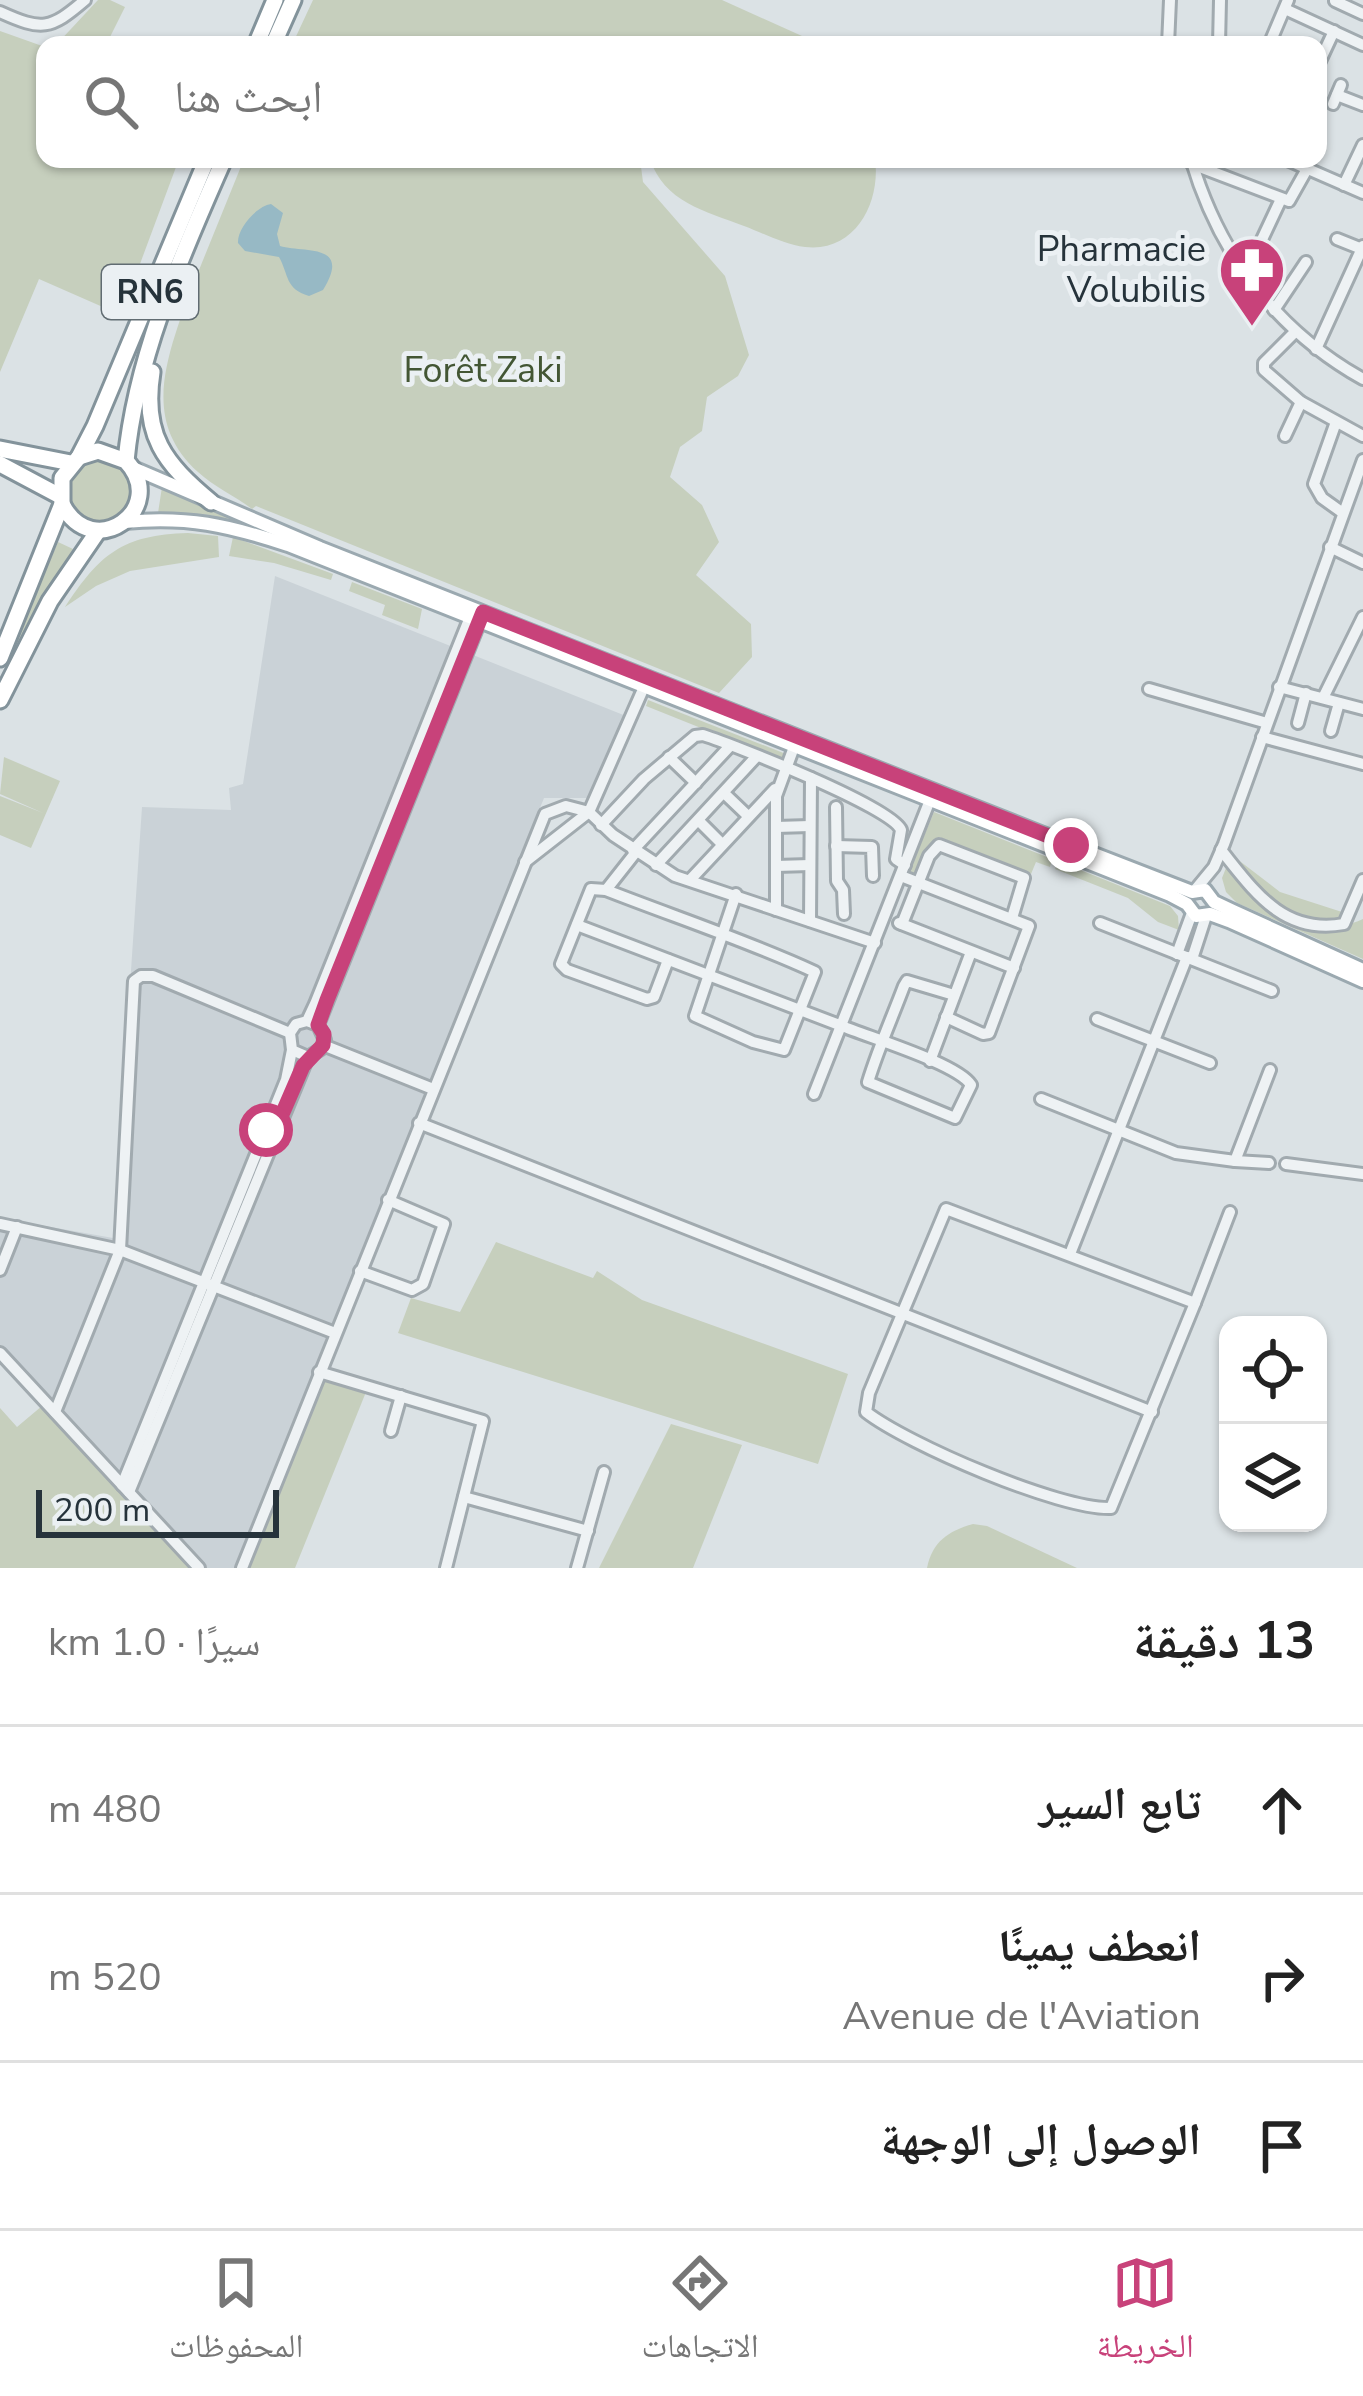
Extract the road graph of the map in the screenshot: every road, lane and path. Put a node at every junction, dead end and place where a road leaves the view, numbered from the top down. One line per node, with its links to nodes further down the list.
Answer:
1 (86, 0): 8 (street)
2 (275, 0): 11 (highway)
3 (292, 0): 12 (highway)
4 (1170, 0): 13 (street)
5 (1220, 0): 14 (street)
6 (1335, 0): 9 (street); 10 (street)
7 (1287, 5): 10 (street); 15 (street)
8 (0, 12)
9 (1363, 14)
10 (1329, 29): 16 (street); 17 (street)
11 (260, 36)
12 (277, 36)
13 (1168, 36)
14 (1219, 36)
15 (1274, 36)
16 (1327, 36)
17 (1363, 45)
18 (1337, 95): 19 (street)
19 (1363, 105)
20 (1363, 145): 27 (street)
21 (203, 168): 46 (highway, RN6)
22 (220, 168): 37 (highway, RN6)
23 (1193, 168): 35 (street)
24 (1205, 168): 30 (street)
25 (1301, 168): 30 (street)
26 (1310, 168): 28 (street)
27 (1358, 168): 28 (street)
28 (1344, 185): 29 (street)
29 (1363, 193)
30 (1281, 200): 35 (street)
31 (1336, 239): 32 (street)
32 (1362, 248): 34 (street)
33 (1306, 262): 36 (street)
34 (1359, 264): 39 (street)
35 (1242, 270): 36 (street)
36 (1274, 310): 38 (street)
37 (159, 322): 49 (highway, RN6); 51 (highway)
38 (1295, 332): 39 (street); 41 (street)
39 (1316, 349): 40 (street)
40 (1362, 376)
41 (1301, 402): 42 (street); 43 (street)
42 (1336, 422): 44 (street); 52 (street)
43 (1285, 436)
44 (1363, 436)
45 (0, 449): 46 (highway)
46 (75, 460): 49 (highway); 50 (highway, RN6)
47 (1363, 460): 52 (street)
48 (0, 464): 50 (highway)
49 (129, 464): 51 (main road); 53 (highway, RN6)
50 (61, 500): 54 (highway); 61 (highway, RN6)
51 (212, 502): 57 (main road)
52 (1343, 513): 55 (street)
53 (124, 522): 54 (highway); 57 (main road)
54 (98, 531): 67 (highway)
55 (1330, 547): 56 (street); 63 (street)
56 (1363, 563)
57 (476, 615): 62 (main road); 108 (main road); 131 (street)
58 (1363, 617): 59 (street)
59 (1347, 652): 60 (street); 66 (street)
60 (1363, 657)
61 (0, 658)
62 (644, 687): 75 (main road); 86 (street)
63 (1280, 687): 65 (street); 70 (street)
64 (1149, 689): 70 (street)
65 (1306, 693): 66 (street); 71 (street)
66 (1323, 698): 68 (street)
67 (0, 700)
68 (1340, 703): 69 (street); 72 (street)
69 (1363, 710)
70 (1267, 723): 73 (street)
71 (1298, 723)
72 (1331, 731)
73 (1262, 736): 78 (street); 94 (street)
74 (730, 746): 76 (street); 77 (street); 81 (street)
75 (794, 747): 79 (street); 84 (main road)
76 (669, 757): 81 (street); 89 (street)
77 (756, 757): 79 (street); 83 (street)
78 (1363, 764)
79 (785, 769): 80 (street); 82 (street)
80 (811, 778): 91 (street); 99 (street)
81 (697, 782): 83 (street); 95 (street)
82 (777, 787): 87 (street); 90 (street)
83 (722, 797): 87 (street); 88 (street)
84 (930, 800): 99 (street); 108 (main road)
85 (836, 807): 92 (street)
86 (589, 812): 89 (street); 96 (street); 96 (street)
87 (748, 816): 93 (street)
88 (699, 821): 93 (street); 97 (street)
89 (601, 825): 95 (street)
90 (776, 827): 91 (street); 98 (street)
91 (810, 831): 92 (street); 100 (street)
92 (836, 841): 101 (street); 102 (street)
93 (722, 844): 103 (street)
94 (1221, 850): 104 (street); 108 (street)
95 (634, 851): 97 (street); 106 (street)
96 (523, 864): 142 (street)
97 (656, 866): 103 (street)
98 (776, 866): 100 (street); 109 (street)
99 (903, 870): 105 (street); 111 (street)
100 (810, 871): 101 (street); 113 (street)
101 (837, 875): 110 (street)
102 (873, 876)
103 (690, 880): 107 (street)
104 (1363, 880)
105 (918, 882): 112 (street); 112 (street); 115 (street)
106 (606, 890): 116 (street); 117 (street)
107 (736, 894): 109 (street); 117 (street)
108 (1201, 903): 120 (street); 123 (main road); 125 (main road)
109 (776, 910): 113 (street)
110 (844, 914)
111 (885, 918): 115 (street); 118 (street)
112 (1012, 918): 122 (street)
113 (810, 921): 118 (street)
114 (1100, 922): 120 (street)
115 (902, 924): 119 (street)
116 (577, 925): 121 (street); 121 (street)
117 (723, 936): 124 (street); 128 (street)
118 (875, 943): 132 (street)
119 (971, 952): 122 (street); 127 (street)
120 (1185, 957): 126 (street); 134 (street)
121 (668, 960): 124 (street)
122 (1014, 968): 129 (street)
123 (1363, 970)
124 (709, 975): 128 (street); 128 (street)
125 (1363, 981)
126 (1272, 991)
127 (954, 995): 129 (street); 135 (street)
128 (801, 1011): 132 (street)
129 (946, 1017): 139 (street)
130 (1097, 1018): 134 (street)
131 (312, 1023): 133 (street); 136 (street)
132 (842, 1026): 135 (street); 143 (street)
133 (290, 1033): 137 (street); 156 (street)
134 (1155, 1040): 140 (street); 146 (street)
135 (882, 1043): 139 (street); 139 (street)
136 (323, 1045): 138 (street); 142 (street)
137 (292, 1050): 138 (street); 147 (street)
138 (308, 1057): 147 (street)
139 (930, 1061)
140 (1210, 1064)
141 (1270, 1070): 148 (street)
142 (433, 1089): 145 (street)
143 (814, 1094)
144 (1041, 1100): 146 (street)
145 (419, 1124): 152 (street); 162 (street)
146 (1119, 1129): 148 (street); 157 (street)
147 (270, 1131): 160 (street)
148 (1235, 1161): 149 (street)
149 (1269, 1163)
150 (1286, 1164): 151 (street)
151 (1363, 1174)
152 (388, 1200): 159 (street); 159 (street)
153 (1230, 1212): 161 (street)
154 (0, 1224): 155 (street)
155 (17, 1227): 156 (street); 158 (street)
156 (120, 1250): 160 (street); 167 (street)
157 (1070, 1254): 161 (street); 162 (street)
158 (0, 1270)
159 (360, 1271): 163 (street)
160 (208, 1284): 163 (street); 171 (street)
161 (1195, 1303): 168 (street)
162 (903, 1315): 168 (street); 168 (street)
163 (335, 1333): 165 (street)
164 (0, 1353): 167 (street)
165 (319, 1372): 166 (street); 175 (street)
166 (401, 1396): 169 (street); 172 (street)
167 (55, 1412): 171 (street)
168 (1152, 1412)
169 (391, 1431)
170 (604, 1472): 173 (street)
171 (126, 1488): 174 (street)
172 (464, 1497): 173 (street); 176 (street)
173 (588, 1531): 177 (street)
174 (199, 1568)
175 (242, 1568)
176 (446, 1568)
177 (578, 1568)

